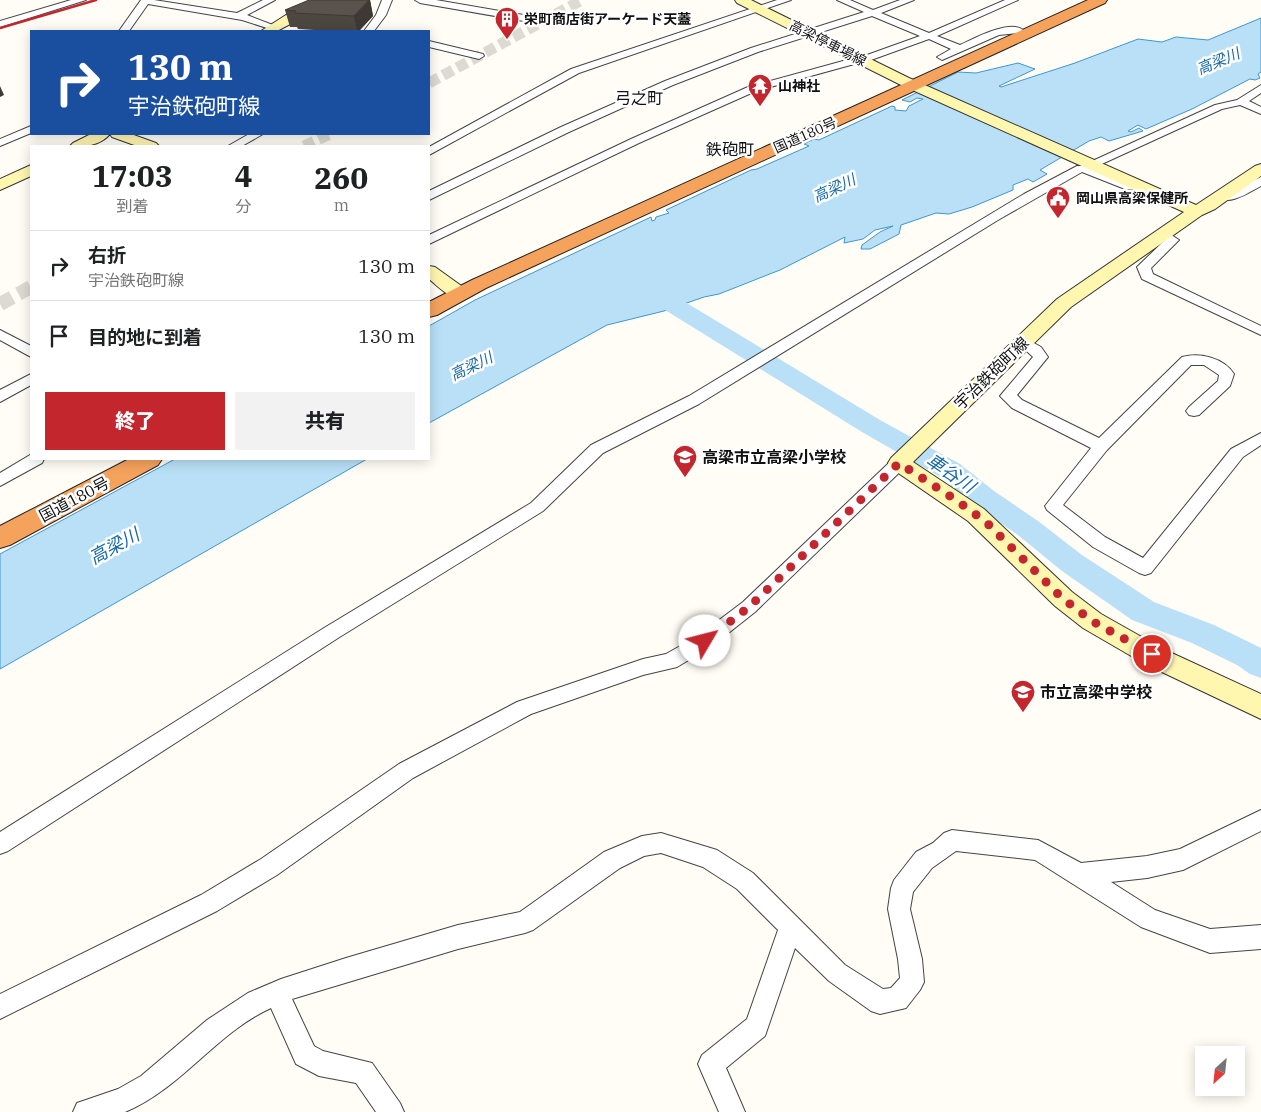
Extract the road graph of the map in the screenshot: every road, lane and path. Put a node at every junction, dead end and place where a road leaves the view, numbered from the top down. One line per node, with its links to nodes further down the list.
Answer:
1 (82, 0): 18 (street)
2 (270, 0): 16 (street)
3 (336, 0): 19 (main road)
4 (387, 0): 21 (street)
5 (420, 0): 17 (street)
6 (741, 0): 14 (main road, 高梁停車場線)
7 (786, 0): 14 (street)
8 (842, 0): 15 (street)
9 (909, 0): 15 (street)
10 (1013, 0): 24 (street)
11 (1084, 0): 22 (highway, 国道180号)
12 (1100, 0): 31 (highway, 国道180号)
13 (147, 1): 16 (street); 20 (street)
14 (758, 8): 23 (main road, 高梁停車場線); 43 (street)
15 (874, 14): 23 (street); 24 (street)
16 (237, 17): 19 (street)
17 (541, 22)
18 (0, 24)
19 (270, 29)
20 (125, 30)
21 (370, 30)
22 (1018, 30): 26 (street); 31 (highway, 国道180号)
23 (809, 33): 31 (main road, 高梁停車場線); 50 (street)
24 (929, 36): 26 (street); 28 (street)
25 (430, 44): 27 (street)
26 (960, 49): 29 (street)
27 (479, 56)
28 (871, 57)
29 (942, 57)
30 (854, 61): 54 (street)
31 (914, 85): 44 (main road); 56 (highway, 国道180号)
32 (1261, 88): 33 (street)
33 (1241, 102): 34 (street); 44 (street)
34 (1261, 111)
35 (30, 129): 39 (street)
36 (100, 135): 40 (main road)
37 (120, 135): 41 (main road)
38 (255, 135): 42 (street)
39 (0, 143)
40 (80, 145)
41 (148, 145)
42 (236, 145)
43 (430, 151)
44 (1086, 163): 49 (main road)
45 (1261, 169): 51 (main road, 宇治鉄砲町線)
46 (30, 170): 48 (main road)
47 (1261, 181): 51 (street)
48 (0, 185)
49 (1142, 188): 52 (main road); 77 (street)
50 (430, 196)
51 (1223, 196): 52 (main road, 宇治鉄砲町線)
52 (1196, 211): 53 (main road, 宇治鉄砲町線)
53 (1164, 234): 59 (street); 61 (main road, 宇治鉄砲町線)
54 (430, 240)
55 (430, 273): 56 (main road)
56 (453, 290): 57 (highway, 国道180号); 58 (highway, 国道180号)
57 (430, 296)
58 (430, 309)
59 (1261, 331)
60 (0, 334): 62 (street)
61 (1023, 341): 67 (street); 68 (main road, 宇治鉄砲町線)
62 (30, 351)
63 (30, 380): 64 (street)
64 (0, 397)
65 (1194, 411): 67 (street)
66 (1261, 438): 67 (street)
67 (1101, 446)
68 (908, 455): 75 (main road); 82 (street)
69 (34, 460): 72 (street)
70 (118, 460): 73 (highway, 国道180号)
71 (147, 460): 74 (highway, 国道180号)
72 (0, 480)
73 (0, 523)
74 (0, 538)
75 (1261, 707)
76 (1261, 820): 78 (street)
77 (0, 844)
78 (1079, 874): 79 (street); 80 (street)
79 (791, 926): 81 (street); 85 (street)
80 (1261, 937)
81 (277, 993): 83 (street); 84 (street)
82 (0, 1007)
83 (86, 1112)
84 (391, 1112)
85 (732, 1112)

